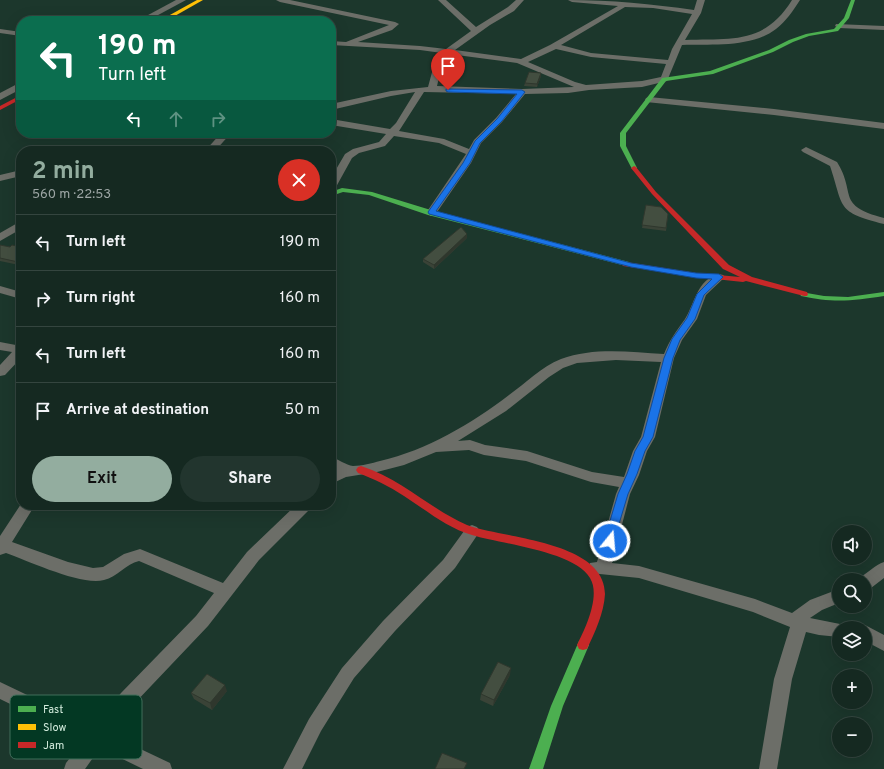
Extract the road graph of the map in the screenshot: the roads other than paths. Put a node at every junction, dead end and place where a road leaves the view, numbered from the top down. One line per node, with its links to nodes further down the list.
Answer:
1 (182, 0): 12 (street)
2 (201, 0): 13 (main road)
3 (280, 0): 21 (street)
4 (442, 0): 17 (street)
5 (520, 0): 17 (street)
6 (572, 0): 10 (street)
7 (701, 0): 11 (street)
8 (796, 0): 20 (street)
9 (853, 0): 14 (main road)
10 (630, 4): 11 (street); 22 (street)
11 (697, 13): 20 (street)
12 (151, 16)
13 (171, 16)
14 (839, 26): 15 (street); 26 (main road)
15 (884, 28)
16 (0, 31): 18 (street)
17 (476, 31): 23 (street)
18 (16, 33)
19 (336, 43): 21 (street)
20 (680, 43): 25 (street)
21 (348, 44): 23 (street)
22 (554, 46): 24 (street); 25 (street)
23 (446, 53): 24 (street); 30 (street)
24 (522, 62): 27 (street)
25 (670, 64): 26 (street)
26 (664, 79): 27 (street); 34 (main road)
27 (589, 87): 31 (street)
28 (16, 89): 32 (street)
29 (421, 90): 30 (street); 35 (street); 39 (street)
30 (432, 90): 31 (street)
31 (522, 92): 43 (street)
32 (0, 97)
33 (16, 100): 36 (main road)
34 (649, 100): 38 (street); 54 (main road)
35 (336, 106)
36 (0, 108)
37 (336, 123): 39 (street)
38 (884, 126)
39 (392, 133): 43 (street); 46 (street)
40 (222, 138): 41 (street)
41 (214, 146)
42 (806, 150): 50 (street)
43 (471, 154): 49 (street)
44 (16, 174): 45 (street)
45 (0, 178)
46 (336, 179)
47 (336, 188): 48 (street)
48 (351, 190): 49 (main road)
49 (431, 212): 53 (main road)
50 (884, 221)
51 (16, 227): 52 (street)
52 (0, 238)
53 (719, 277): 54 (main road); 61 (street)
54 (754, 281): 56 (main road)
55 (0, 289): 57 (street)
56 (881, 293)
57 (16, 294)
58 (0, 346): 59 (street)
59 (16, 350)
60 (16, 356): 62 (street)
61 (668, 358): 63 (street); 67 (street)
62 (0, 372)
63 (431, 449): 65 (street); 67 (street)
64 (336, 464): 65 (street)
65 (354, 470): 66 (street); 70 (main road)
66 (336, 475)
67 (628, 482): 72 (street)
68 (25, 510): 71 (street)
69 (299, 510): 75 (street)
70 (472, 532): 72 (main road); 88 (street)
71 (1, 547): 75 (street)
72 (596, 568): 77 (street); 89 (main road)
73 (884, 568): 74 (street)
74 (872, 579)
75 (225, 591): 83 (street)
76 (832, 599): 77 (street)
77 (797, 622): 78 (street); 90 (street)
78 (832, 630)
79 (872, 636): 80 (street)
80 (884, 644)
81 (0, 690): 82 (street)
82 (10, 695)
83 (131, 695)
84 (142, 758): 87 (street)
85 (81, 759): 86 (street)
86 (73, 769)
87 (163, 769)
88 (292, 769)
89 (536, 769)
90 (768, 769)

